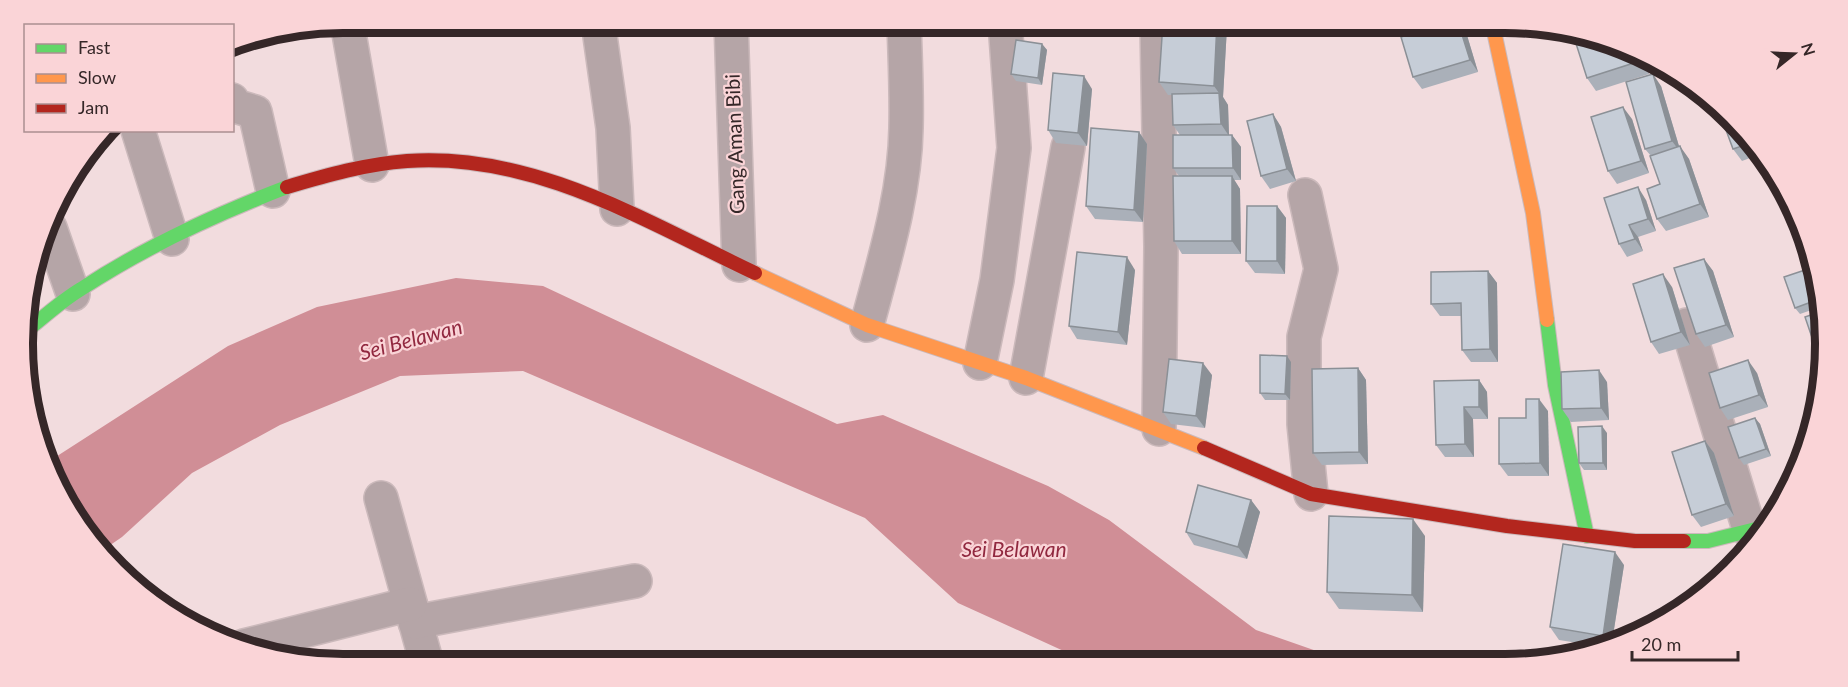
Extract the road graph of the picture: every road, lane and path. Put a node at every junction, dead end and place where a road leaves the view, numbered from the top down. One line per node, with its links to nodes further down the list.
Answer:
1 (349, 33): 11 (street)
2 (600, 33): 14 (street)
3 (731, 33): 17 (street, Gang Aman Bibi)
4 (904, 33): 20 (street)
5 (1006, 33): 22 (street)
6 (1157, 33): 24 (street)
7 (1494, 33): 29 (street)
8 (234, 104): 12 (street)
9 (139, 132): 16 (street)
10 (1068, 147): 23 (street)
11 (372, 165): 12 (street); 14 (street)
12 (273, 191): 16 (street)
13 (1305, 195): 25 (street)
14 (617, 209): 17 (street)
15 (53, 235): 18 (street)
16 (172, 238): 18 (street)
17 (740, 266): 20 (street)
18 (73, 294): 19 (street)
19 (34, 325)
20 (867, 325): 22 (street)
21 (1687, 325): 27 (street)
22 (980, 363): 23 (street)
23 (1026, 378): 24 (street)
24 (1159, 429): 25 (street)
25 (1311, 494): 29 (street)
26 (381, 498): 31 (street)
27 (1756, 526)
28 (1753, 530): 29 (street)
29 (1587, 536)
30 (635, 581): 31 (street)
31 (413, 613): 32 (street); 33 (street)
32 (261, 643)
33 (424, 654)

